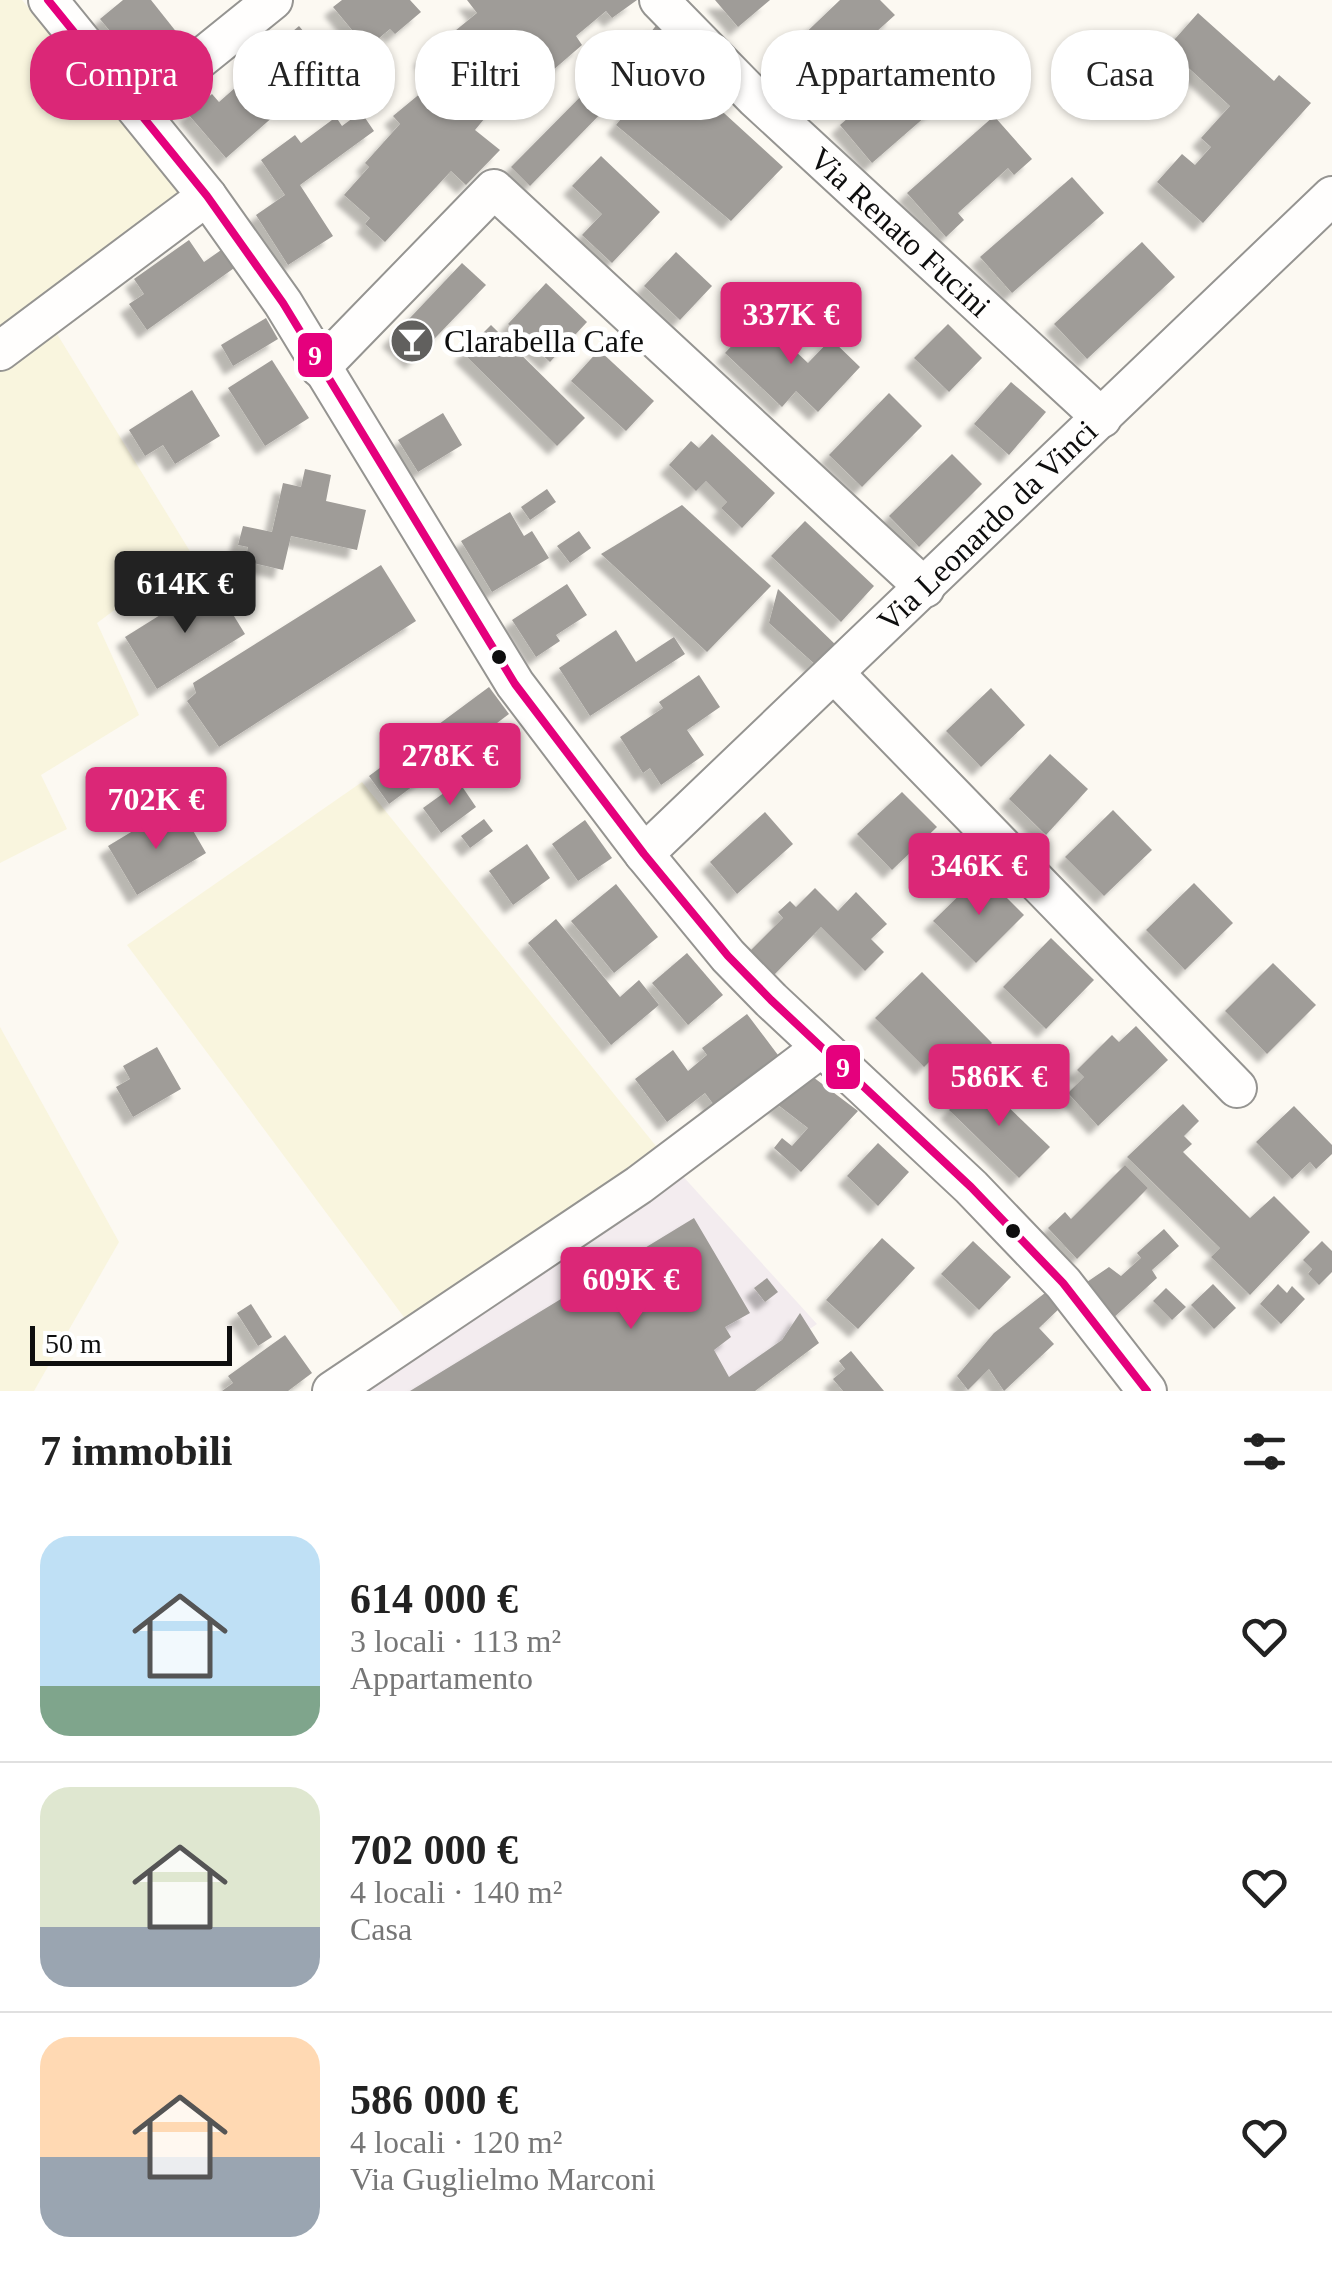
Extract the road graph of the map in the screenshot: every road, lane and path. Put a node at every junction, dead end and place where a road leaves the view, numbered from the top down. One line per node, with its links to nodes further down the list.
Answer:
1 (48, 0): 4 (street)
2 (272, 0): 5 (street)
3 (659, 0): 11 (street, Via Renato Fucini)
4 (73, 30)
5 (213, 48)
6 (146, 120): 7 (street)
7 (207, 196): 9 (street); 10 (street)
8 (1332, 196): 11 (street, Via Leonardo da Vinci)
9 (0, 351)
10 (320, 368): 12 (street); 14 (street)
11 (1102, 418): 12 (street, Via Leonardo da Vinci)
12 (926, 588): 13 (street, Via Leonardo da Vinci)
13 (835, 674): 14 (street, Via Leonardo da Vinci); 16 (street)
14 (644, 854): 15 (street)
15 (821, 1048): 17 (street); 18 (street)
16 (1238, 1088)
17 (332, 1391)
18 (1148, 1391)

